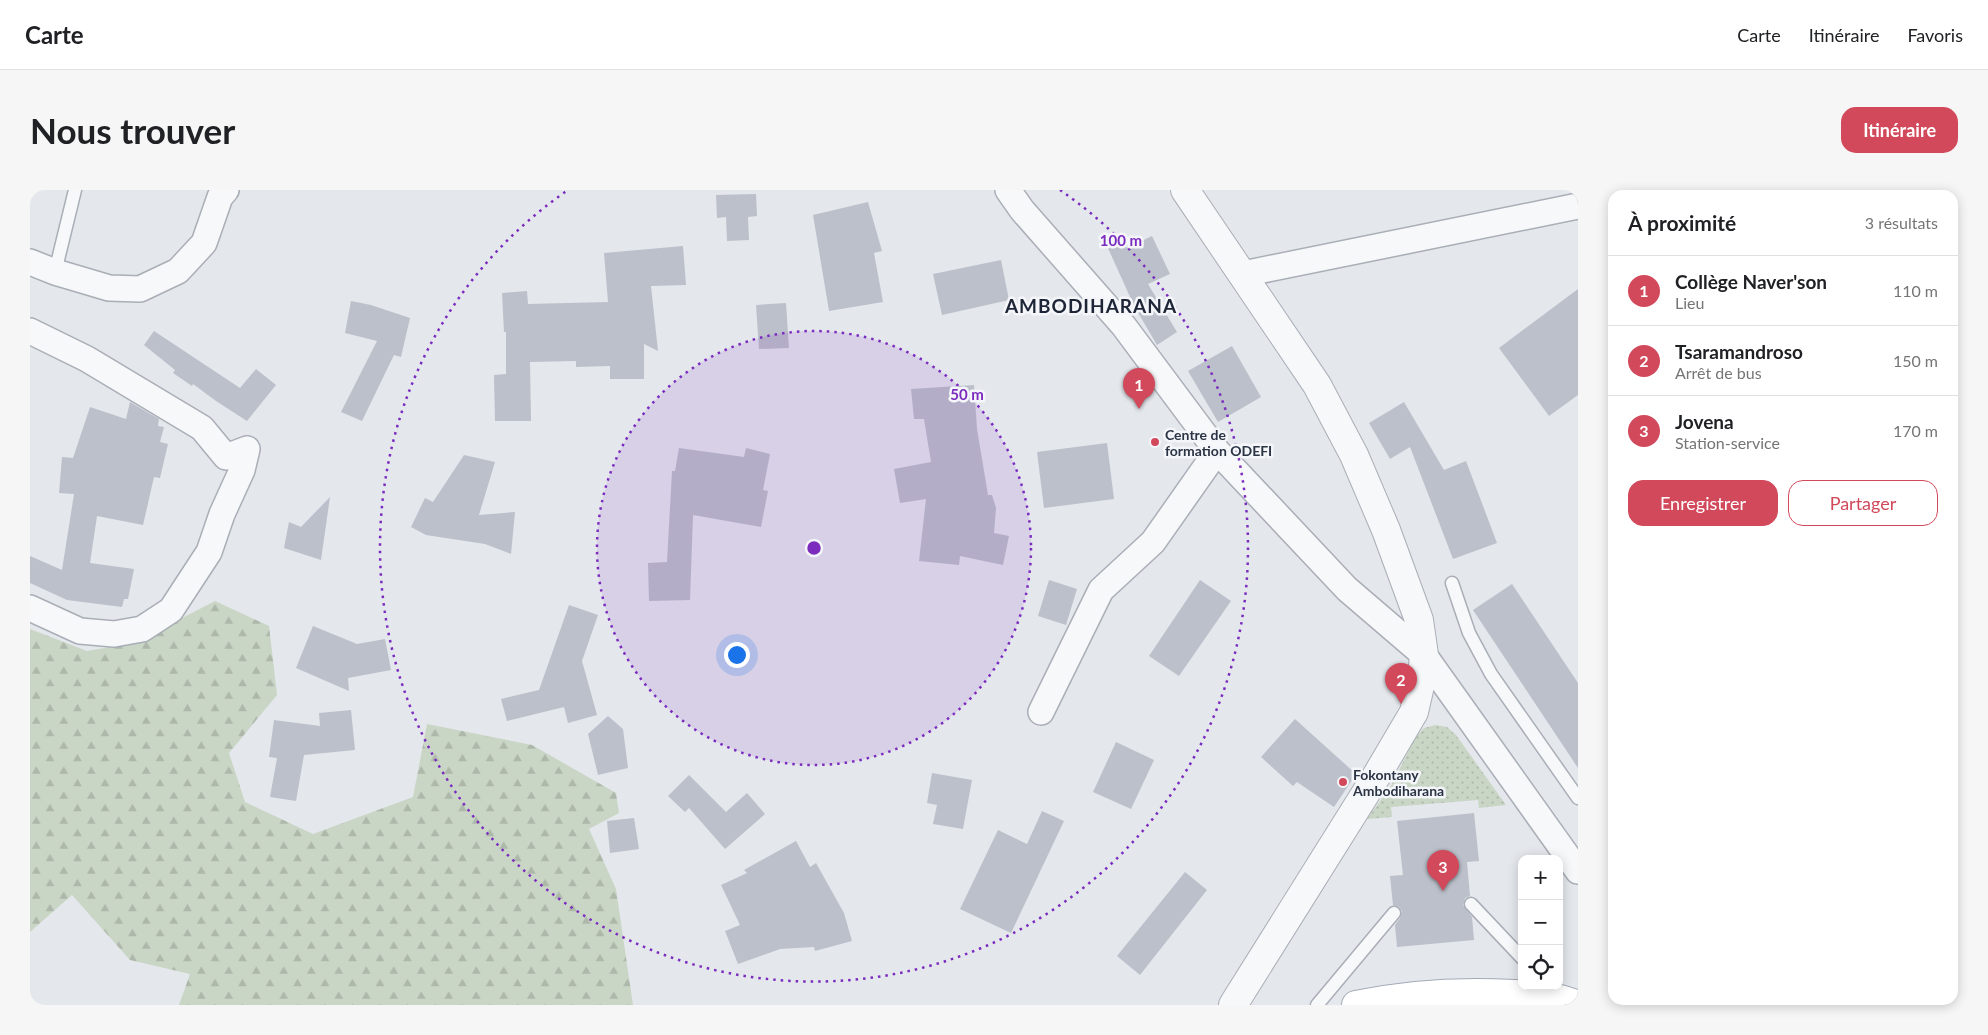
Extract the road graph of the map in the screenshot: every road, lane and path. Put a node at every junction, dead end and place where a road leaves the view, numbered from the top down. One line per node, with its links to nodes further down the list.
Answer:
1 (75, 190): 7 (lane)
2 (226, 190): 7 (street)
3 (1008, 190): 10 (street)
4 (1185, 190): 8 (street)
5 (1578, 206): 8 (street)
6 (30, 262): 7 (street)
7 (55, 272)
8 (1243, 274): 13 (street)
9 (30, 331): 12 (street)
10 (1217, 451): 13 (street); 14 (street)
11 (1452, 583): 15 (lane)
12 (30, 608)
13 (1424, 655): 16 (street); 21 (street)
14 (1041, 712)
15 (1578, 798)
16 (1578, 871)
17 (1471, 904): 19 (lane)
18 (1394, 913): 22 (lane)
19 (1518, 954)
20 (1562, 996): 23 (main road)
21 (1233, 1005)
22 (1317, 1005)
23 (1356, 1005)

